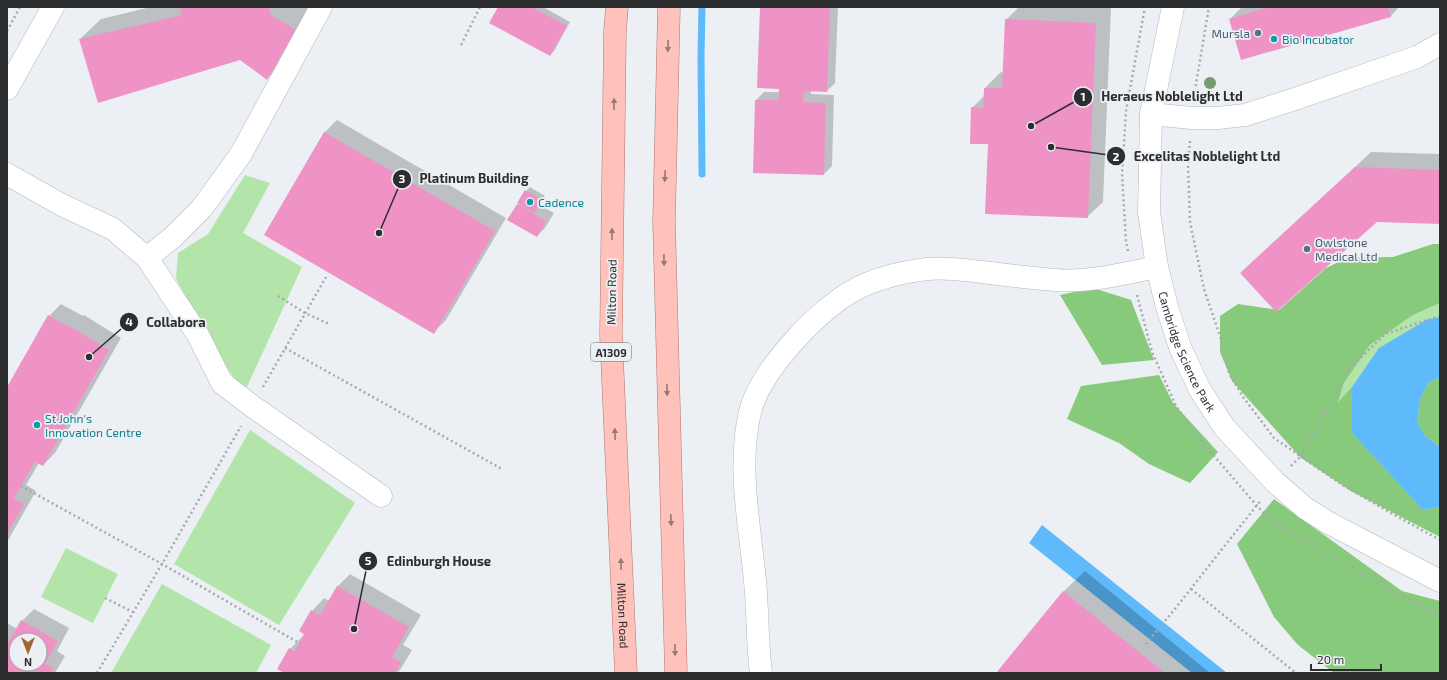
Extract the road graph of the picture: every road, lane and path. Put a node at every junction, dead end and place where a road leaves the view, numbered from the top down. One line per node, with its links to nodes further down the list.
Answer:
1 (20, 7): 9 (path)
2 (54, 7): 12 (street)
3 (321, 7): 16 (street)
4 (480, 7): 11 (path)
5 (616, 7): 36 (main road, Milton Road / A1309, one-way to 5)
6 (670, 7): 37 (main road, one-way to 37)
7 (1172, 7): 13 (street, Cambridge Science Park)
8 (1208, 7): 14 (path)
9 (7, 30)
10 (1440, 44): 14 (street)
11 (461, 45)
12 (7, 89)
13 (1151, 114): 14 (street); 17 (street, Cambridge Science Park)
14 (1191, 118): 22 (path)
15 (7, 174): 16 (street)
16 (147, 258): 26 (street)
17 (1157, 267): 24 (street, Cambridge Science Park); 38 (street)
18 (278, 296): 20 (path)
19 (1440, 316): 22 (path)
20 (329, 324)
21 (285, 348): 23 (path)
22 (1300, 457): 24 (path); 27 (path)
23 (502, 469)
24 (1275, 482): 29 (street, Cambridge Science Park); 30 (path)
25 (21, 486): 28 (path)
26 (381, 496)
27 (1440, 540)
28 (162, 564): 32 (path); 33 (path)
29 (1440, 581)
30 (1191, 589): 34 (path); 39 (path)
31 (105, 598): 32 (path)
32 (133, 612): 35 (path)
33 (299, 643)
34 (1146, 644)
35 (97, 673)
36 (626, 673)
37 (676, 673)
38 (761, 673)
39 (1296, 673)

